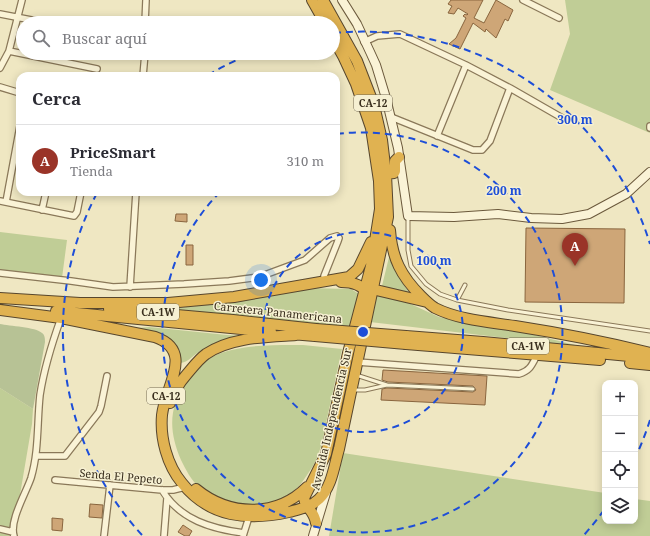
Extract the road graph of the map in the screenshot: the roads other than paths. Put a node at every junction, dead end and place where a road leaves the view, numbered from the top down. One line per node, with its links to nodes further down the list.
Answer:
1 (22, 0): 8 (street)
2 (146, 0): 9 (street)
3 (312, 0): 10 (highway)
4 (323, 0): 11 (highway, Avenida Independencia Sur / CA-12)
5 (342, 0): 16 (street)
6 (524, 0): 13 (street)
7 (0, 14): 12 (street)
8 (19, 16)
9 (145, 16)
10 (321, 16)
11 (332, 16)
12 (16, 17)
13 (559, 18)
14 (16, 27): 17 (street)
15 (340, 30): 35 (highway, Avenida Independencia Sur / CA-12)
16 (364, 42): 22 (street); 29 (street)
17 (9, 51): 19 (street); 23 (street)
18 (340, 51): 43 (highway, CA-12)
19 (16, 52)
20 (53, 60): 24 (street)
21 (145, 60): 25 (street)
22 (466, 64): 27 (street); 31 (street)
23 (0, 68)
24 (97, 69)
25 (144, 72)
26 (0, 87): 28 (street)
27 (510, 88): 30 (street); 31 (street)
28 (16, 92)
29 (391, 117): 31 (street); 33 (street)
30 (564, 119)
31 (437, 136)
32 (16, 144): 39 (street)
33 (399, 158): 35 (highway); 41 (street)
34 (650, 172): 41 (street)
35 (386, 174): 42 (highway, Avenida Independencia Sur / CA-12)
36 (45, 196): 40 (street)
37 (80, 196): 40 (street)
38 (136, 196): 48 (street)
39 (3, 201): 40 (street)
40 (42, 210)
41 (408, 216): 51 (lane)
42 (388, 217): 49 (highway, Avenida Independencia Sur / CA-12); 52 (highway)
43 (377, 229): 45 (highway); 49 (highway, CA-12)
44 (0, 273): 48 (street)
45 (325, 282): 46 (highway); 48 (street)
46 (307, 285): 49 (highway); 50 (highway)
47 (465, 285): 51 (lane)
48 (130, 287)
49 (368, 294): 52 (highway); 62 (highway, Avenida Independencia Sur / CA-12); 70 (highway, CA-12)
50 (0, 298): 56 (highway, Carretera Panamericana / CA-1W)
51 (457, 300): 55 (lane)
52 (427, 302): 59 (highway)
53 (0, 308): 54 (highway, CA-12); 57 (highway, Carretera Panamericana / CA-1W)
54 (61, 318): 69 (street); 75 (highway, CA-12)
55 (650, 331)
56 (316, 332): 57 (highway, Carretera Panamericana / CA-1W); 58 (highway, Carretera Panamericana / CA-1W, bridge)
57 (296, 335): 72 (highway, CA-12)
58 (406, 340): 60 (highway, Carretera Panamericana / CA-1W); 61 (highway, Carretera Panamericana / CA-1W)
59 (650, 353)
60 (537, 355): 62 (street); 63 (highway, Carretera Panamericana / CA-1W)
61 (650, 358)
62 (357, 362): 64 (highway, Avenida Independencia Sur / CA-12)
63 (650, 365)
64 (354, 375): 66 (lane); 68 (highway, Avenida Independencia Sur / CA-12)
65 (107, 376): 69 (street)
66 (387, 385): 67 (lane); 68 (lane)
67 (473, 389)
68 (351, 390): 73 (highway, Avenida Independencia Sur / CA-12)
69 (36, 456): 81 (street)
70 (316, 475): 72 (highway, CA-12); 73 (highway)
71 (56, 480): 74 (street, Senda El Pepeto)
72 (310, 484): 78 (highway)
73 (329, 484): 78 (street, Avenida Independencia Sur); 78 (highway, CA-12)
74 (110, 485): 76 (street, Senda El Pepeto); 83 (street)
75 (185, 487): 76 (street, Senda El Pepeto); 79 (highway, CA-12)
76 (162, 490): 77 (street)
77 (167, 498): 82 (street); 84 (street)
78 (312, 514): 79 (highway, CA-12); 85 (street, Avenida Independencia Sur)
79 (249, 517): 82 (street)
80 (0, 529): 81 (street)
81 (13, 534)
82 (244, 535)
83 (104, 536)
84 (164, 536)
85 (313, 536)

